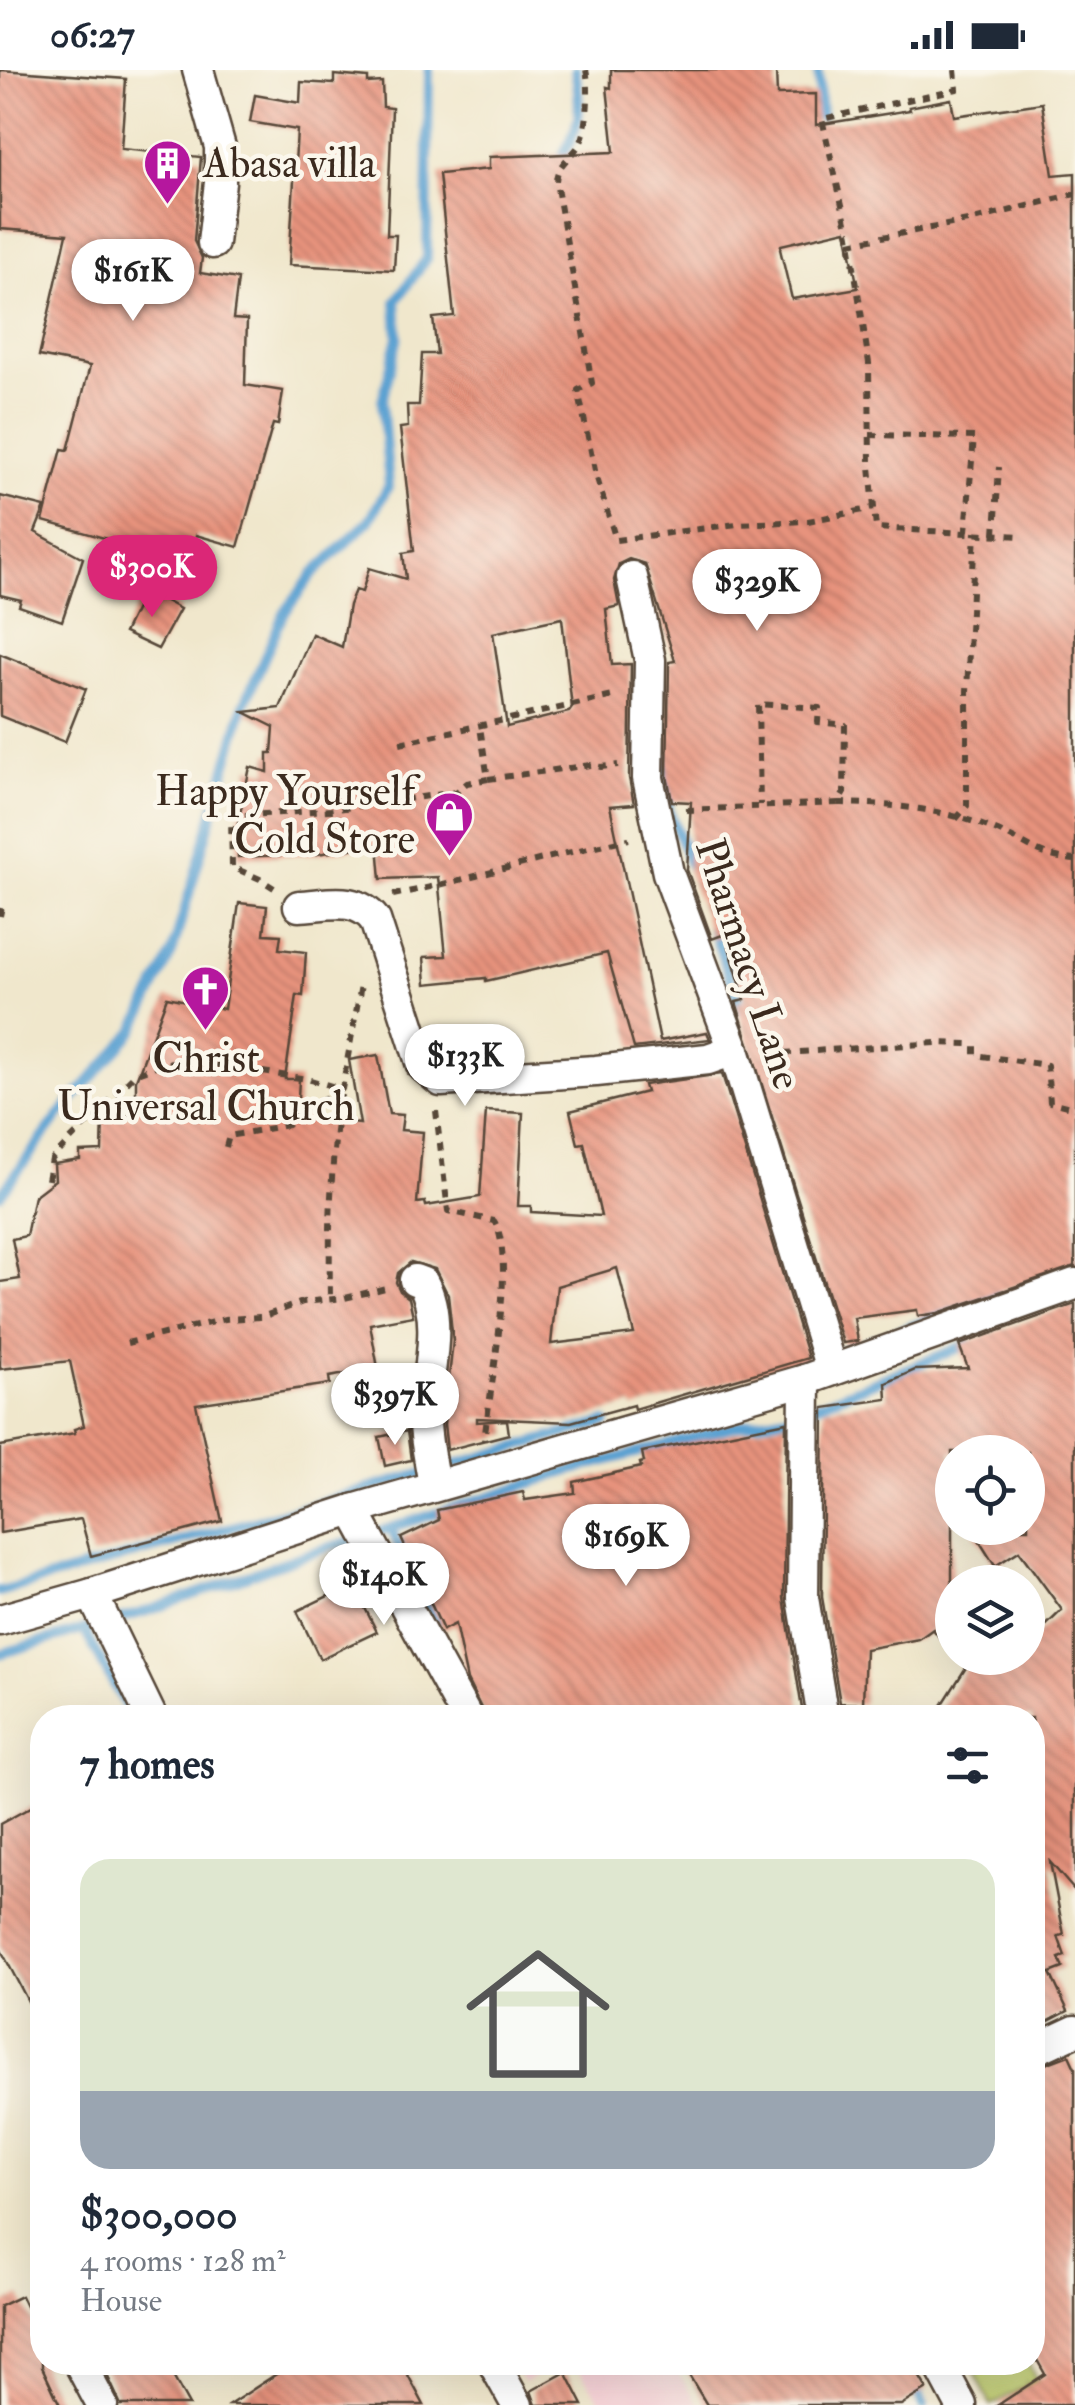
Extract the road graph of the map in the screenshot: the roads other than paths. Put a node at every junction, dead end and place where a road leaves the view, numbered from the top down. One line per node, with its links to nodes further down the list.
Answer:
1 (198, 70): 2 (street)
2 (213, 243)
3 (632, 577): 5 (street, Pharmacy Lane)
4 (300, 906): 5 (street)
5 (735, 1054): 8 (street, Pharmacy Lane)
6 (415, 1280): 9 (street)
7 (1075, 1284): 8 (street)
8 (818, 1374): 9 (street); 15 (street, Pharmacy Lane)
9 (434, 1486): 10 (street)
10 (353, 1510): 11 (street); 14 (street)
11 (92, 1594): 12 (street); 13 (street)
12 (0, 1620)
13 (146, 1705)
14 (460, 1705)
15 (821, 1705)
16 (1075, 2031): 17 (street)
17 (1045, 2045)
18 (87, 2375): 21 (street)
19 (501, 2375): 22 (street)
20 (945, 2375): 23 (street)
21 (102, 2405)
22 (518, 2405)
23 (961, 2405)

